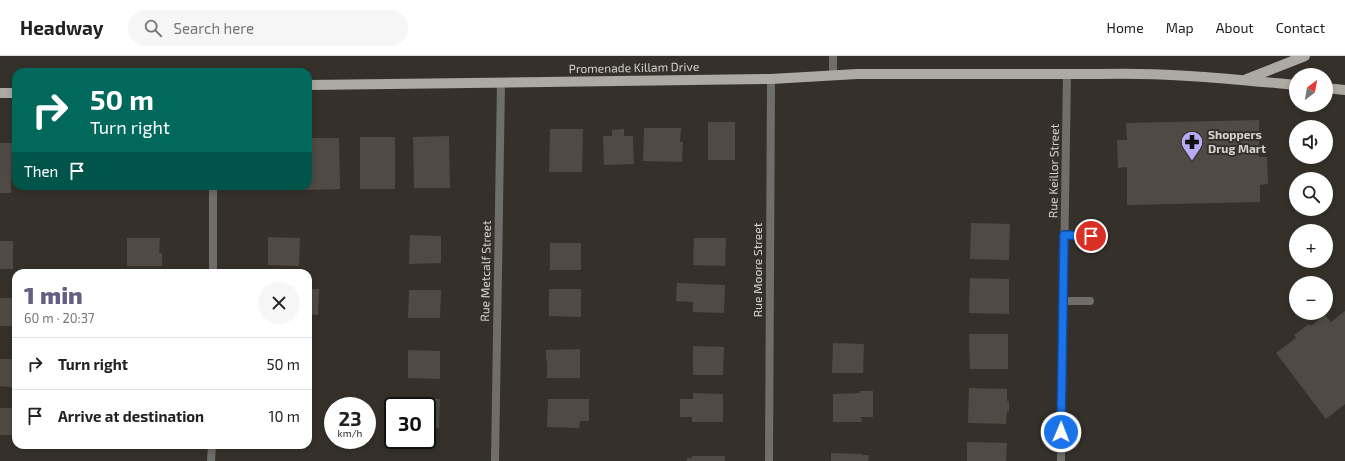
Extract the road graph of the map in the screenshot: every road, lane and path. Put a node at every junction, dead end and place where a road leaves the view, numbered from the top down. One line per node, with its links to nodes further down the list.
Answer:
1 (833, 56): 4 (street)
2 (1305, 56): 6 (main road)
3 (1067, 74): 4 (main road, Promenade Killam Drive); 6 (main road, Promenade Killam Drive); 15 (street, Rue Keillor Street)
4 (833, 75): 5 (main road, Promenade Killam Drive)
5 (771, 79): 7 (main road, Promenade Killam Drive); 23 (street, Rue Moore Street)
6 (1245, 80): 8 (main road, Promenade Killam Drive)
7 (501, 82): 9 (main road, Promenade Killam Drive); 22 (street, Rue Metcalf Street)
8 (1289, 84)
9 (312, 85)
10 (1333, 89): 11 (main road)
11 (1345, 90)
12 (0, 93): 13 (main road)
13 (12, 93)
14 (213, 190): 17 (street)
15 (1064, 235): 16 (street); 18 (street, Rue Keillor Street)
16 (1091, 236)
17 (213, 269)
18 (1063, 301): 19 (street); 24 (street, Rue Keillor Street)
19 (1090, 301)
20 (212, 449): 21 (street)
21 (211, 461)
22 (495, 461)
23 (769, 461)
24 (1061, 461)

